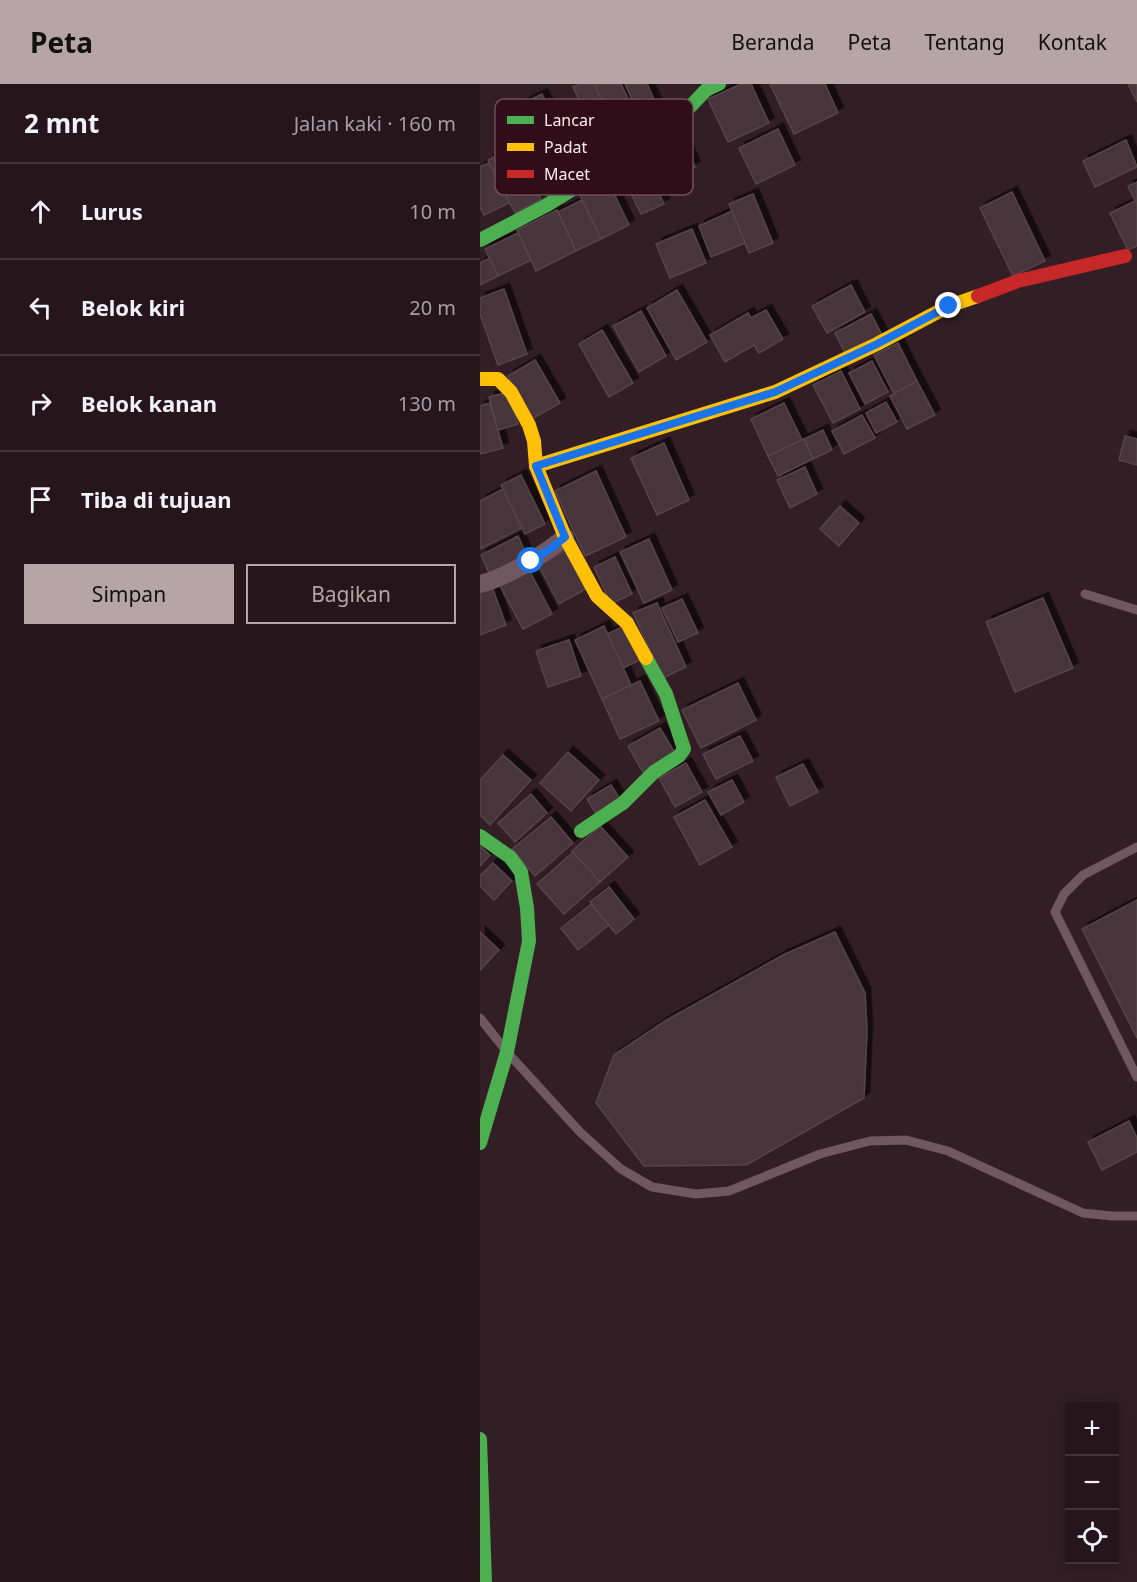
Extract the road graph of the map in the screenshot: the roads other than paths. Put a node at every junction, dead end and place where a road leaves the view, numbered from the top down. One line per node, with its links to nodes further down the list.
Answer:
1 (719, 84): 2 (street)
2 (693, 104)
3 (563, 195): 4 (street)
4 (480, 240)
5 (1125, 256): 7 (street)
6 (480, 379): 7 (street)
7 (536, 466): 8 (street)
8 (565, 537): 9 (street); 12 (street)
9 (480, 584)
10 (1085, 594): 11 (lane)
11 (1137, 609)
12 (581, 831)
13 (480, 836): 16 (street)
14 (1137, 847): 17 (lane)
15 (480, 1018): 16 (lane)
16 (507, 1052): 18 (street); 19 (lane)
17 (1137, 1077)
18 (480, 1143)
19 (1137, 1216)
20 (480, 1439): 21 (street)
21 (485, 1582)

